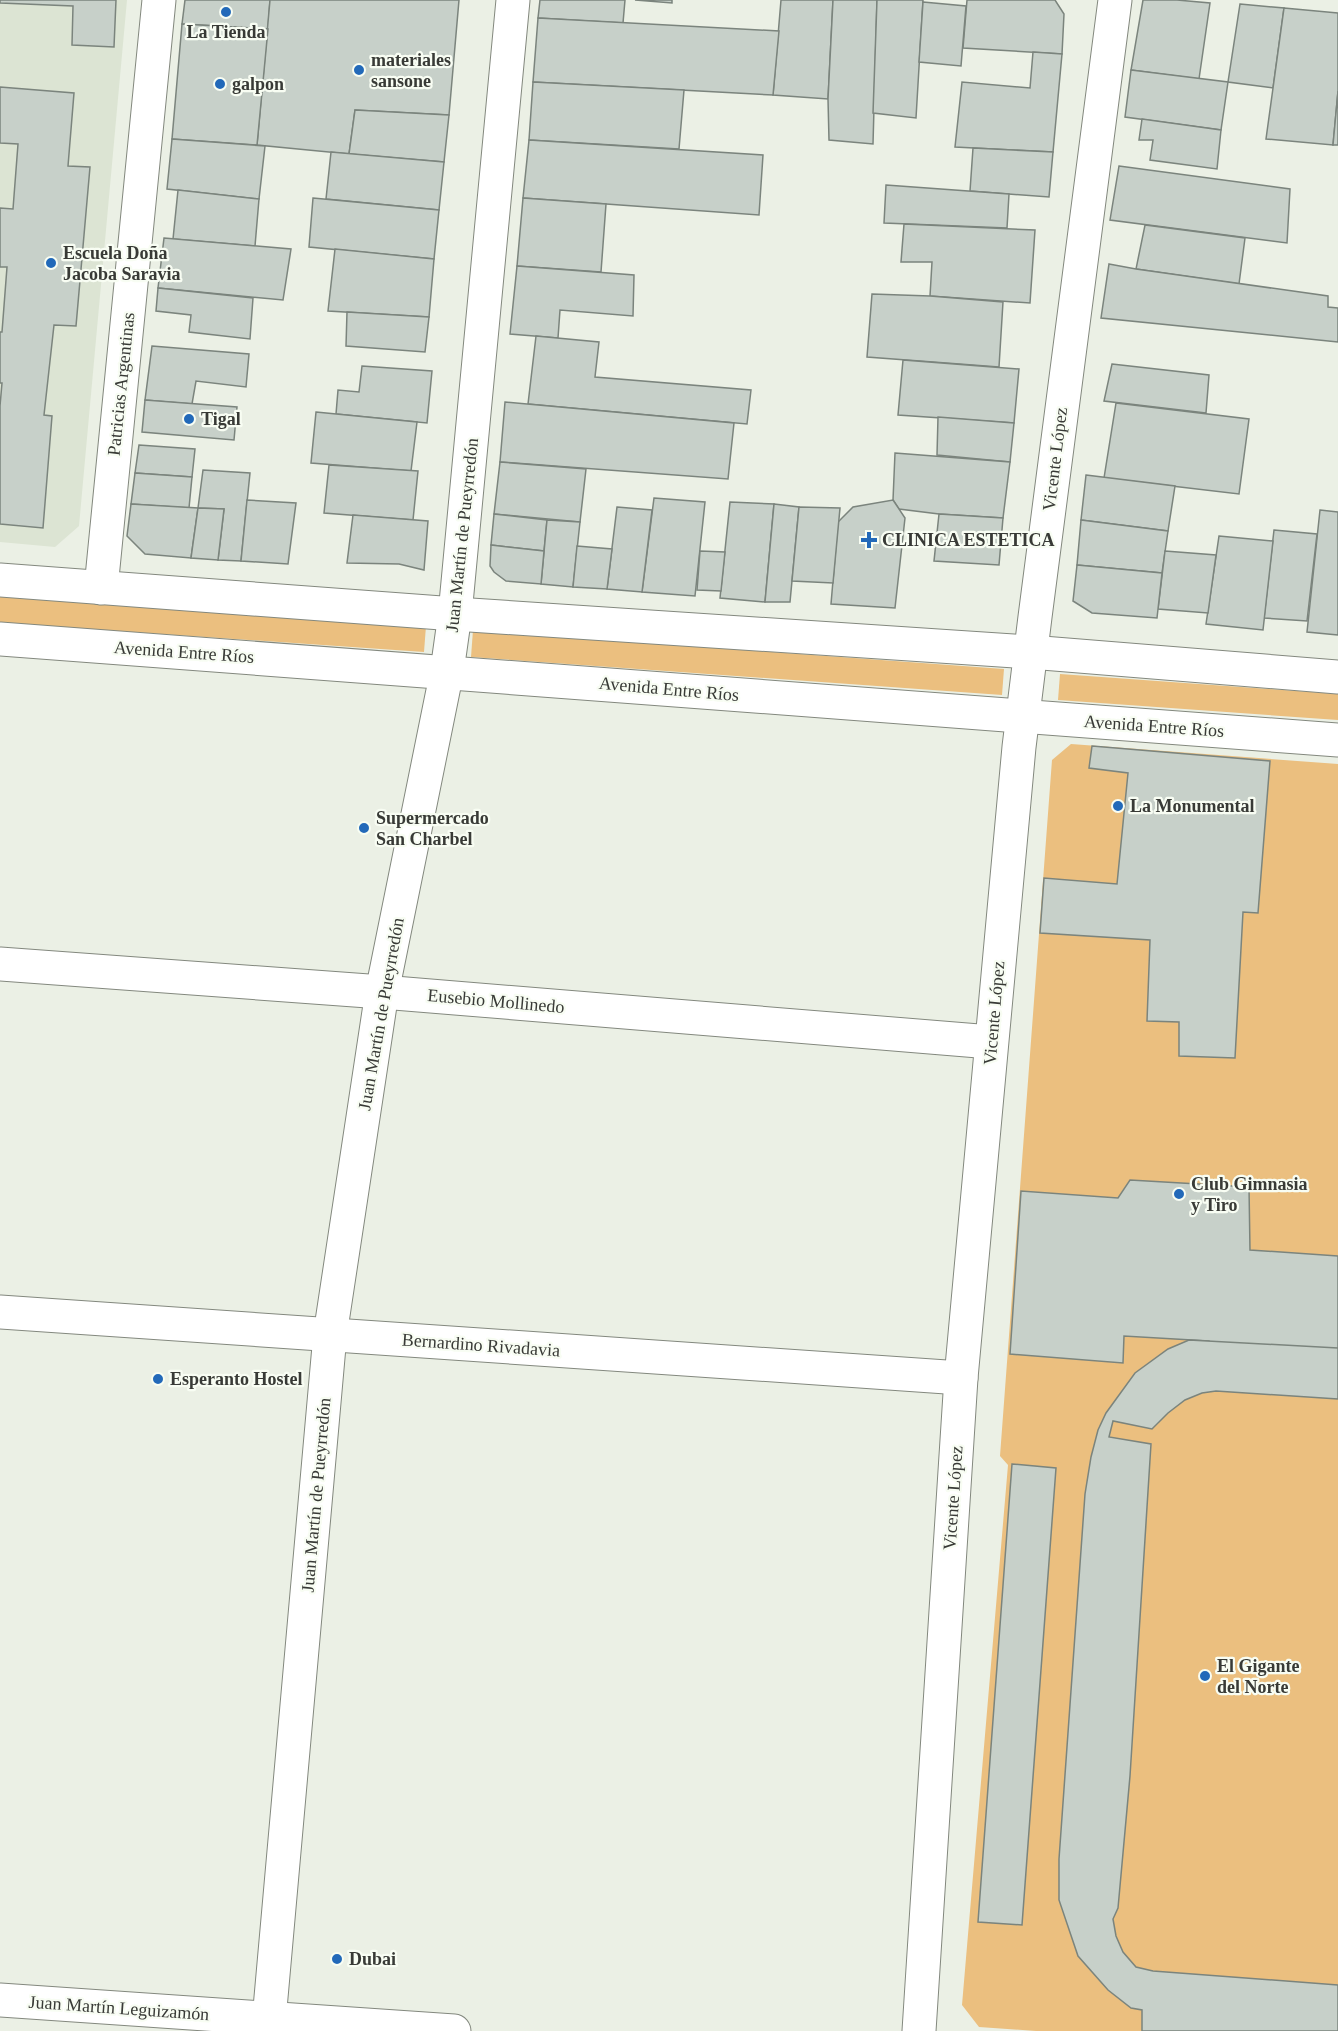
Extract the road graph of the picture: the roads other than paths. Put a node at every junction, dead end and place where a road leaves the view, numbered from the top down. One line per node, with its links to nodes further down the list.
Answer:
1 (159, 0): 5 (street, Patricias Argentinas)
2 (513, 0): 6 (street, Juan Martín de Pueyrredón)
3 (1115, 0): 8 (street, Vicente López)
4 (0, 580): 5 (street)
5 (101, 588): 6 (street)
6 (455, 614): 8 (street); 9 (street, Juan Martín de Pueyrredón)
7 (0, 639): 9 (street, Avenida Entre Ríos)
8 (1030, 652): 10 (street); 11 (street, Vicente López)
9 (447, 671): 11 (street, Avenida Entre Ríos); 14 (street, Juan Martín de Pueyrredón)
10 (1338, 677)
11 (1022, 717): 12 (street, Avenida Entre Ríos); 15 (street, Vicente López)
12 (1338, 740)
13 (0, 964): 14 (street, Eusebio Mollinedo)
14 (382, 992): 15 (street, Eusebio Mollinedo); 17 (street, Juan Martín de Pueyrredón)
15 (991, 1042): 18 (street, Vicente López)
16 (0, 1312): 17 (street, Bernardino Rivadavia)
17 (330, 1335): 18 (street, Bernardino Rivadavia); 20 (street, Juan Martín de Pueyrredón)
18 (961, 1378): 22 (street, Vicente López)
19 (0, 2000): 20 (street, Juan Martín Leguizamón)
20 (269, 2025): 21 (street, Juan Martín Leguizamón)
21 (454, 2031)
22 (919, 2031)

